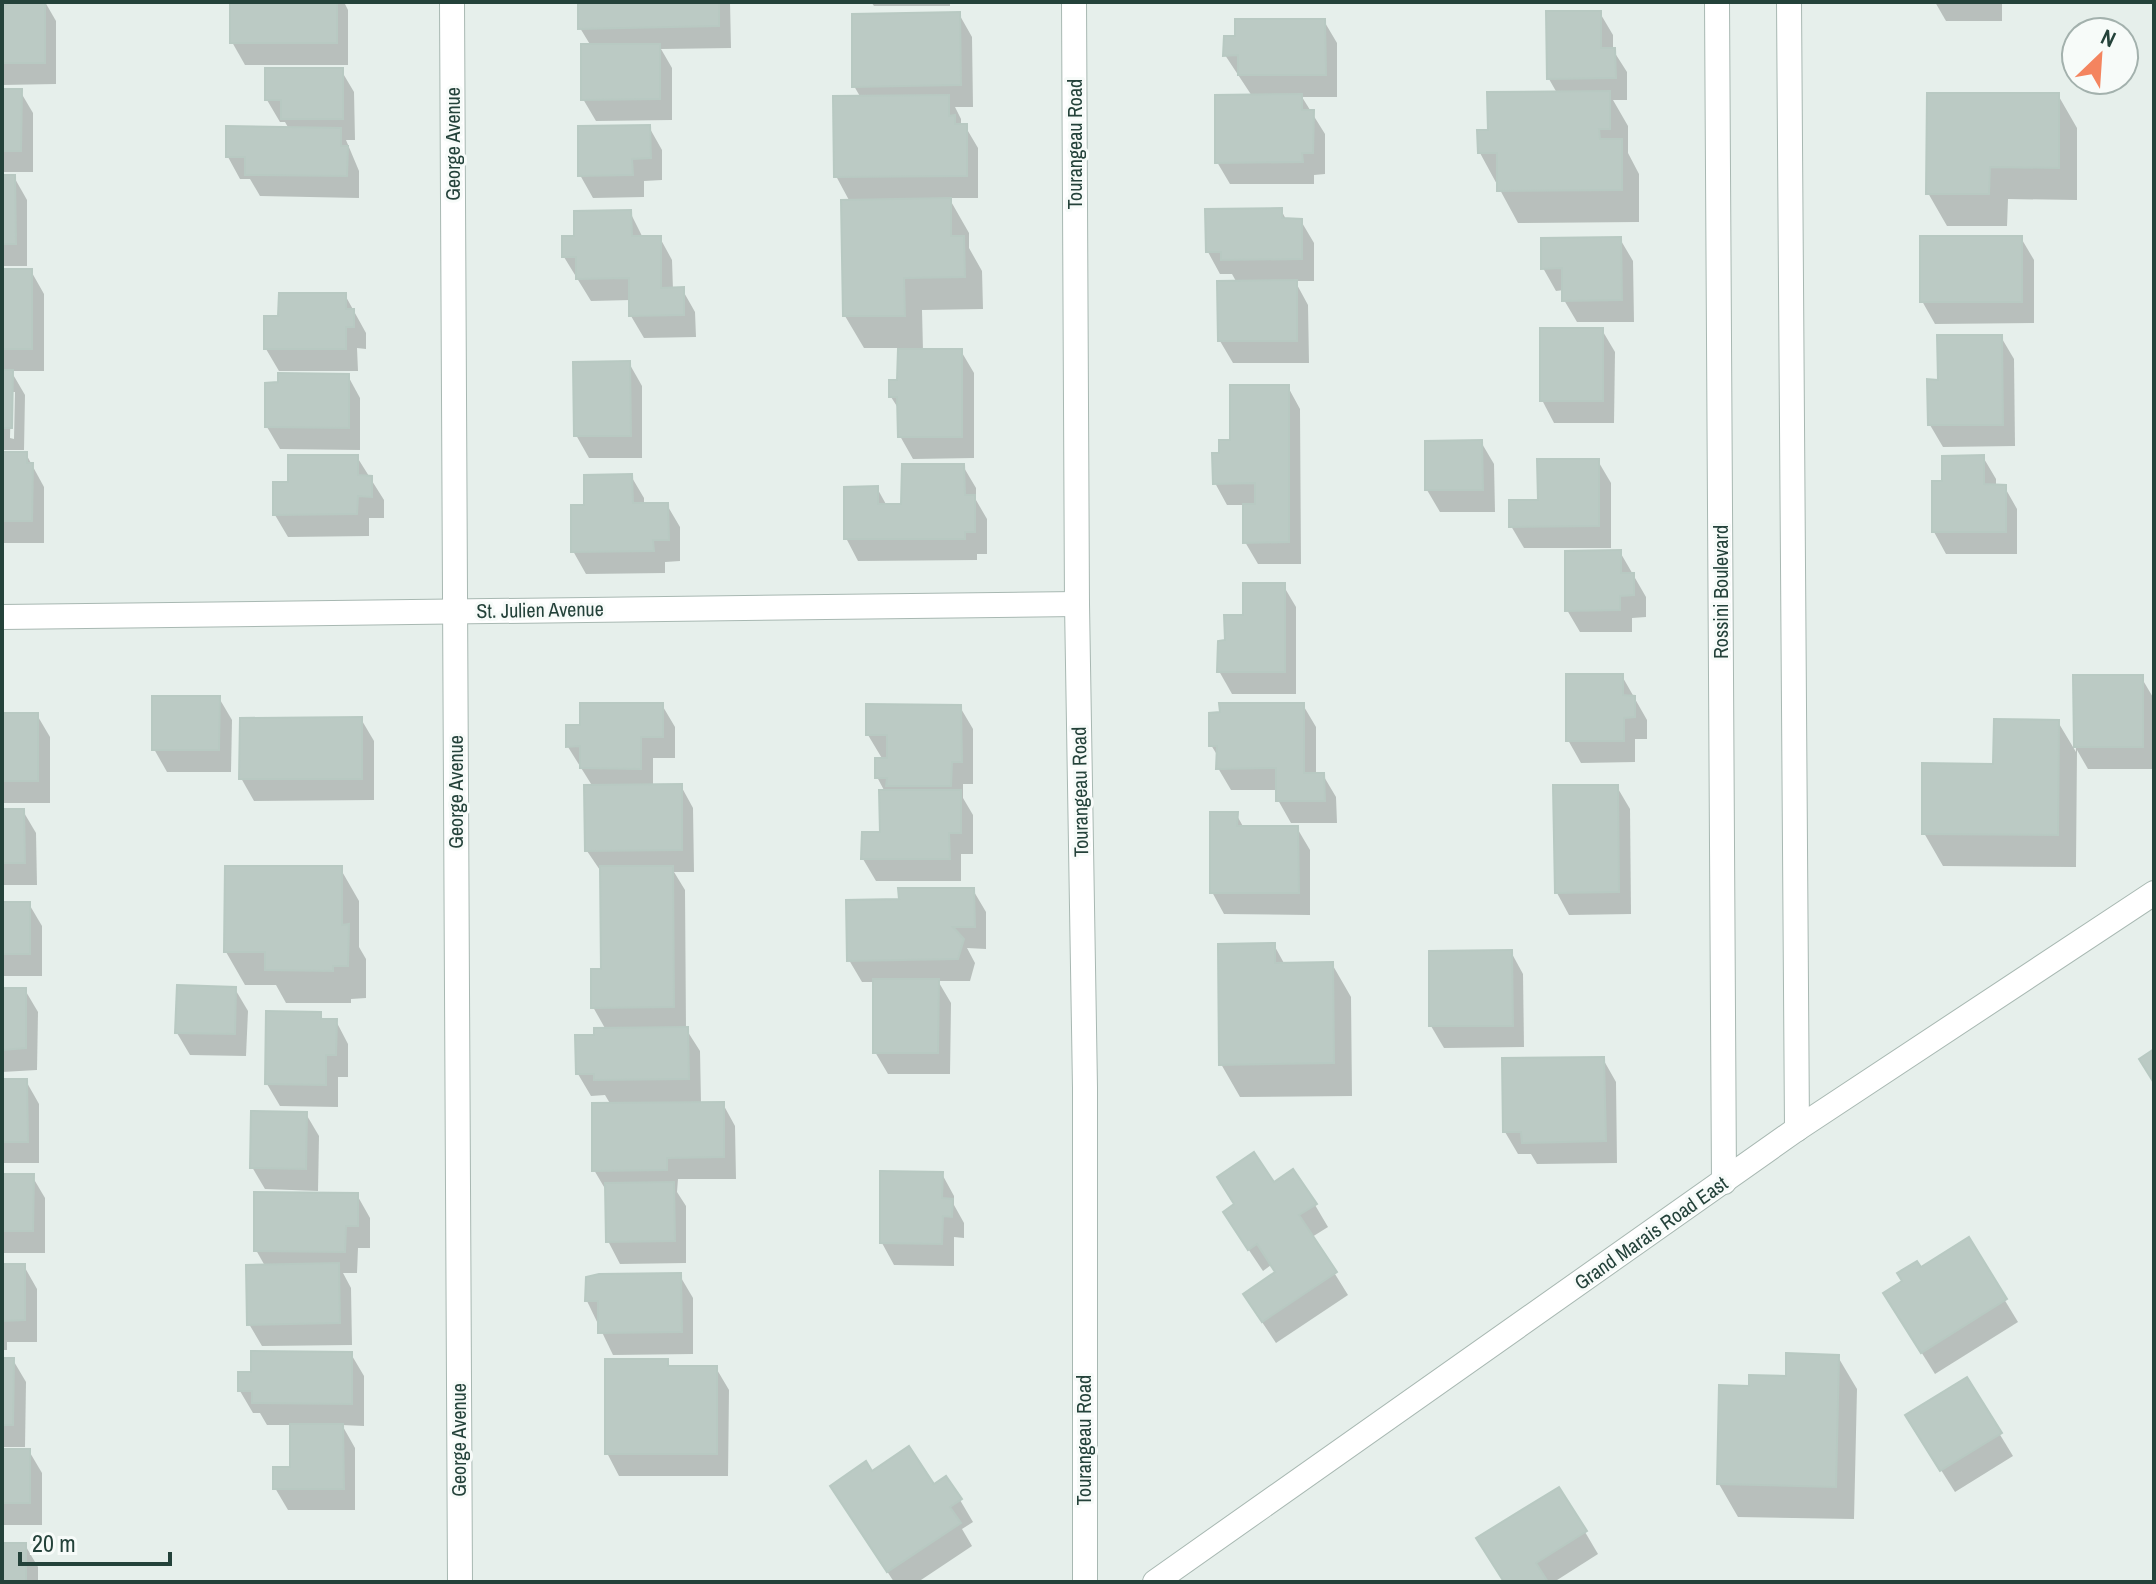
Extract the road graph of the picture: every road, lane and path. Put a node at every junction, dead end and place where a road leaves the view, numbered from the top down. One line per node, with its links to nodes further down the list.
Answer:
1 (452, 2): 6 (street, George Avenue)
2 (1074, 2): 5 (street, Tourangeau Road)
3 (1717, 2): 10 (street, Rossini Boulevard)
4 (1789, 2): 9 (street)
5 (1077, 604): 6 (street, St. Julien Avenue); 12 (street, Tourangeau Road)
6 (455, 611): 7 (street, St. Julien Avenue); 11 (street, George Avenue)
7 (2, 617)
8 (2154, 893): 9 (street, Grand Marais Road East)
9 (1797, 1129): 10 (street, Grand Marais Road East)
10 (1724, 1182): 13 (street, Grand Marais Road East)
11 (460, 1582)
12 (1085, 1582)
13 (1155, 1582)

